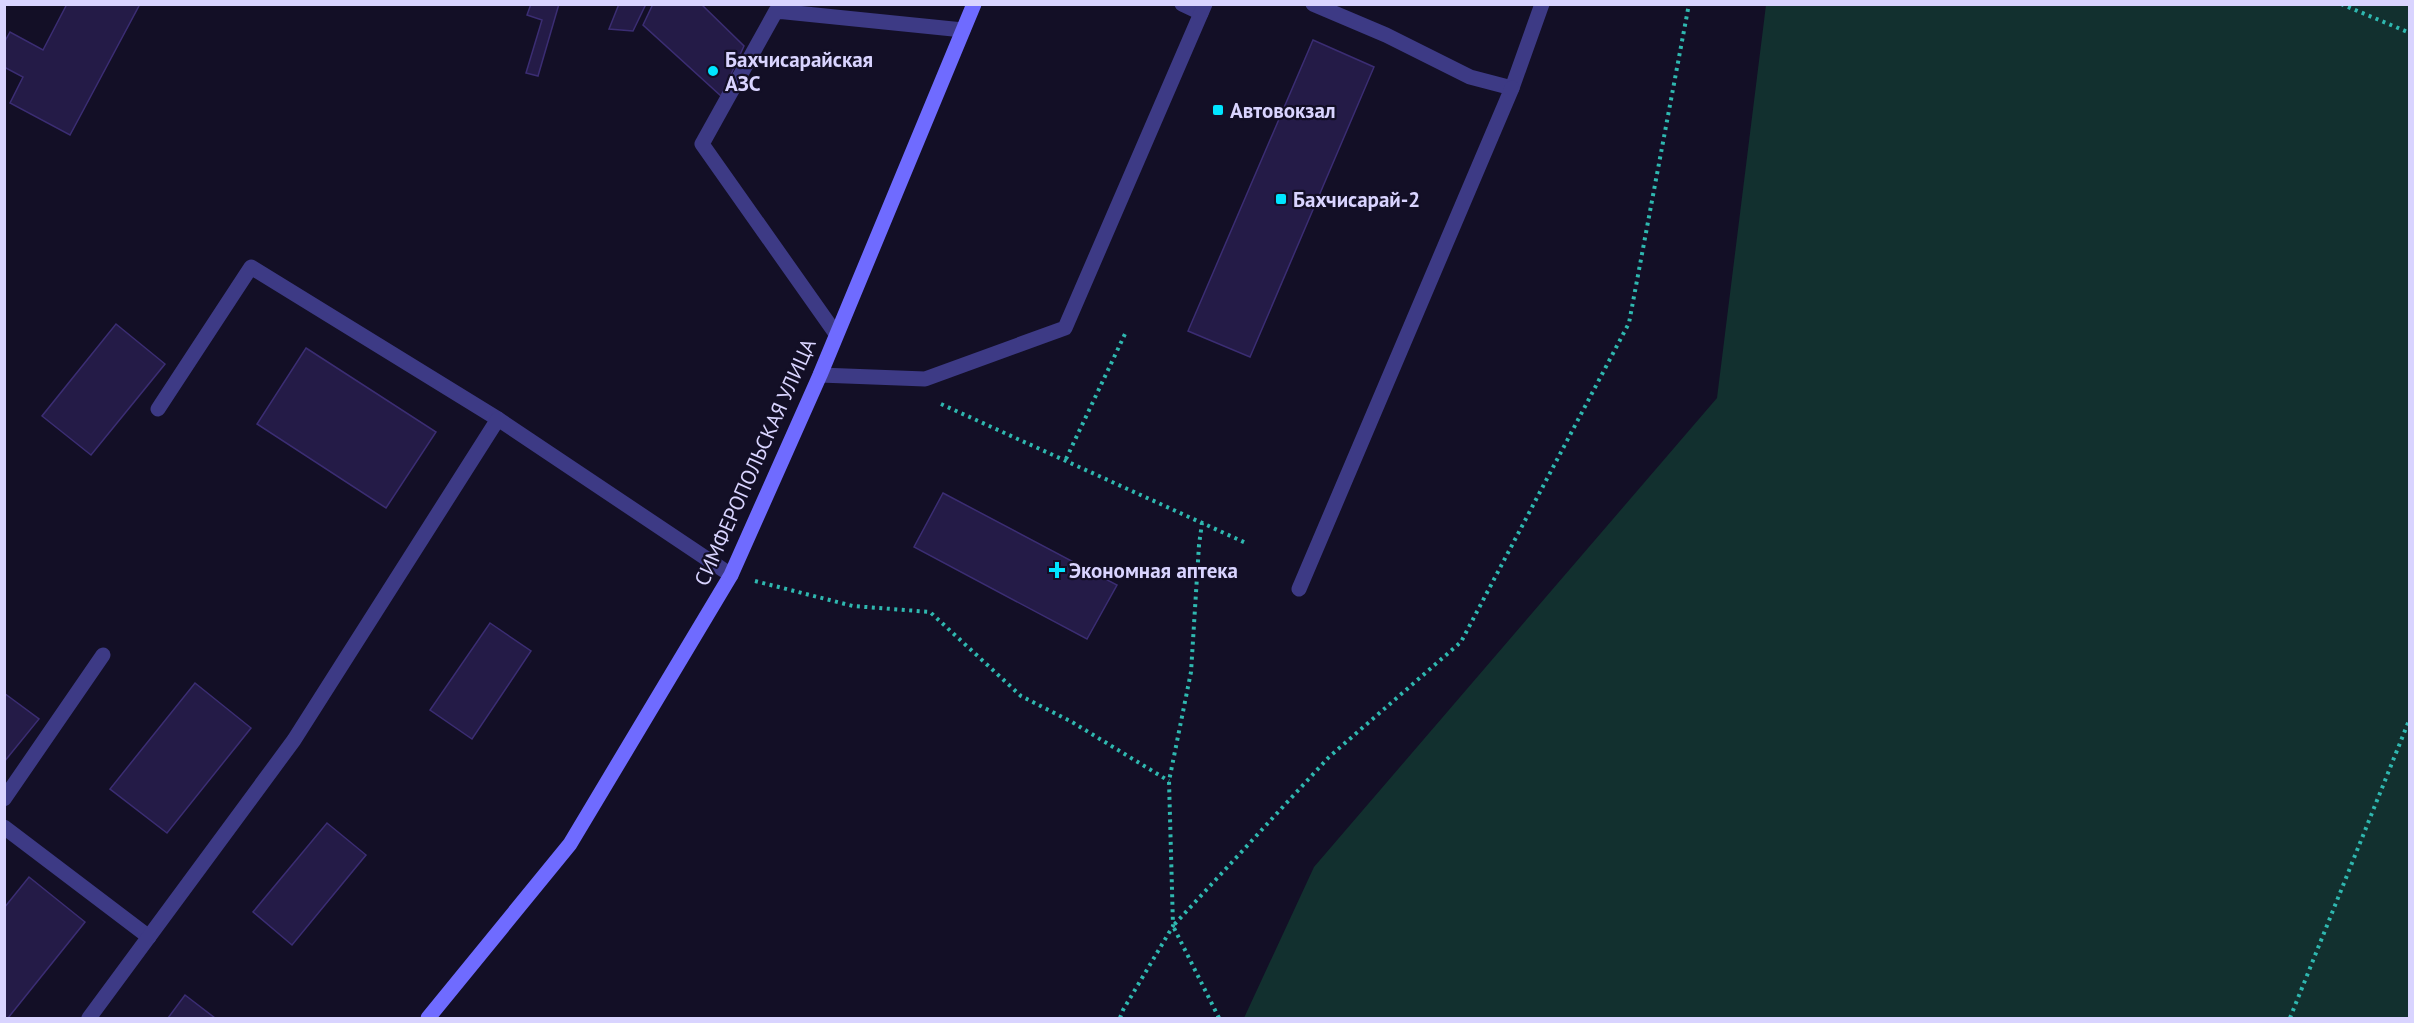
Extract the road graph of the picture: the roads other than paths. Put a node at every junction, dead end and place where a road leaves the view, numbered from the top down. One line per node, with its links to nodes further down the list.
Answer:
1 (974, 4): 6 (main road, СИМФЕРОПОЛЬСКАЯ УЛИЦА)
2 (1182, 4): 5 (lane)
3 (1313, 4): 7 (lane)
4 (1542, 4): 7 (lane)
5 (1203, 9): 9 (lane)
6 (963, 30): 8 (main road, СИМФЕРОПОЛЬСКАЯ УЛИЦА); 8 (lane)
7 (1512, 88): 13 (lane)
8 (836, 334): 9 (main road, СИМФЕРОПОЛЬСКАЯ УЛИЦА)
9 (820, 375): 12 (main road, СИМФЕРОПОЛЬСКАЯ УЛИЦА)
10 (158, 409): 11 (lane)
11 (498, 419): 12 (lane); 17 (lane)
12 (731, 575): 19 (main road, СИМФЕРОПОЛЬСКАЯ УЛИЦА)
13 (1299, 589)
14 (103, 655): 15 (lane)
15 (4, 799)
16 (4, 827): 17 (lane)
17 (149, 937): 18 (lane)
18 (89, 1018)
19 (428, 1018)

